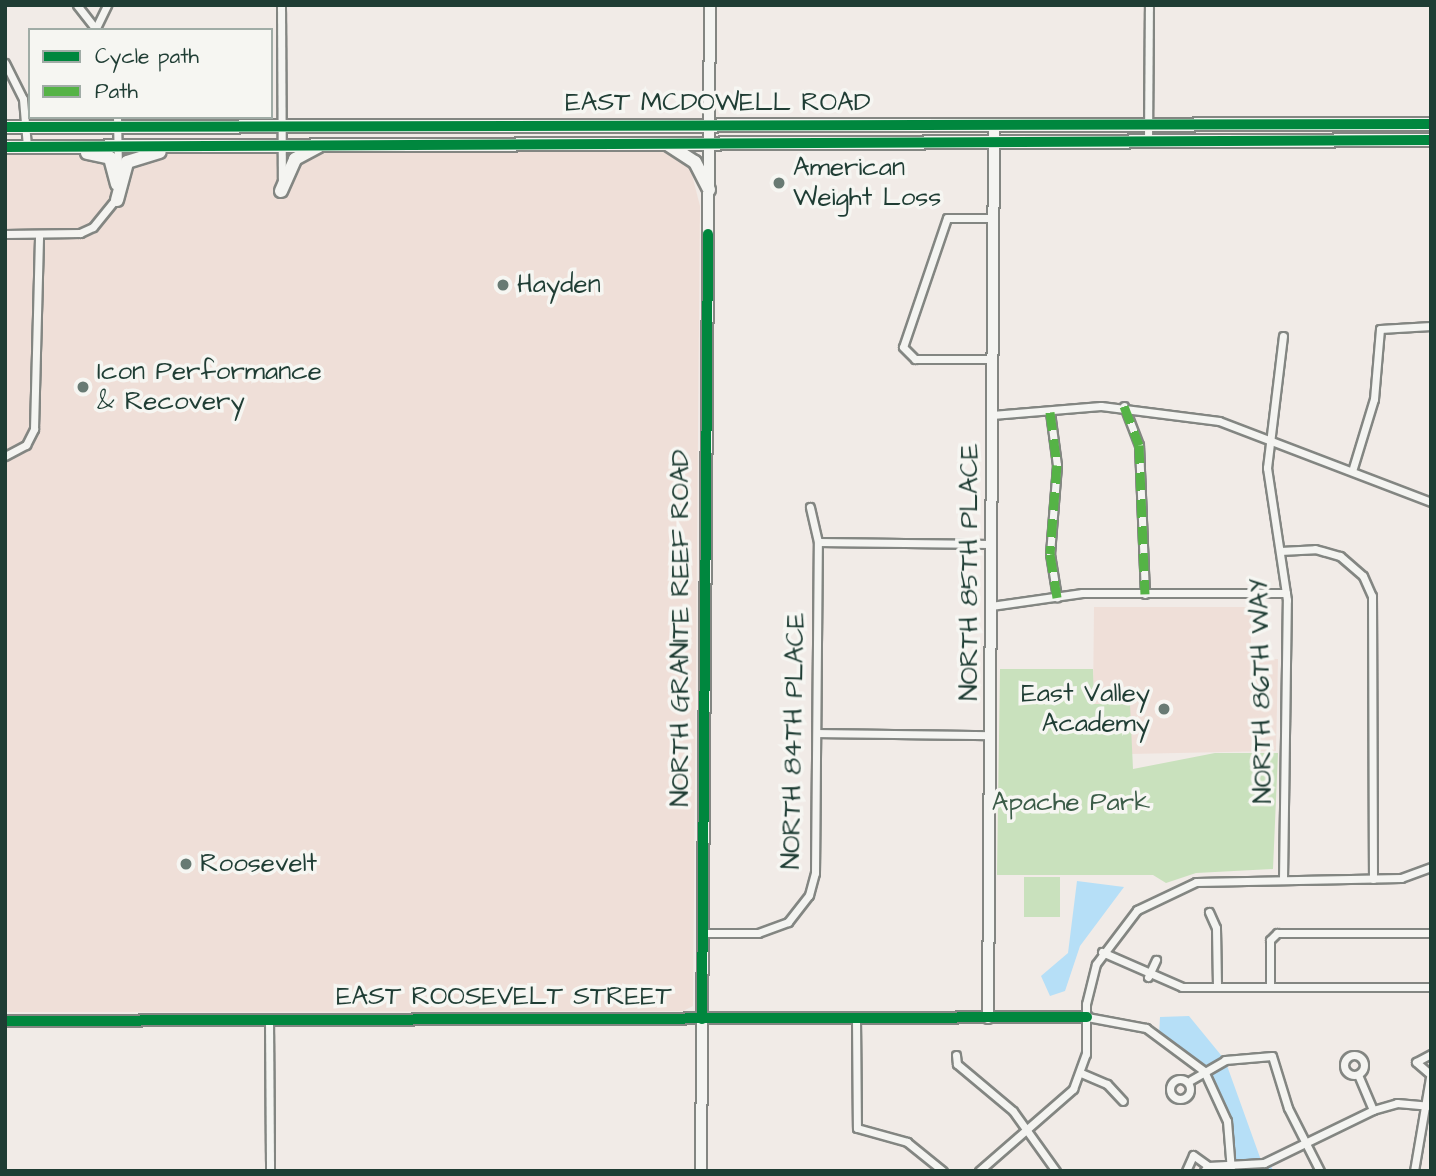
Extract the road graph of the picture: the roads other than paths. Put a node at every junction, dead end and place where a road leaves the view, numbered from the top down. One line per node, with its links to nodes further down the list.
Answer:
1 (77, 5): 6 (street)
2 (107, 5): 7 (street)
3 (281, 5): 20 (street)
4 (710, 5): 15 (street, NORTH GRANITE REEF ROAD)
5 (1150, 5): 12 (street)
6 (94, 28)
7 (96, 28)
8 (5, 63): 19 (street)
9 (117, 122): 19 (main road, EAST MCDOWELL ROAD); 20 (main road, EAST MCDOWELL ROAD); 32 (street)
10 (1400, 124): 11 (main road, EAST MCDOWELL ROAD); 13 (main road, EAST MCDOWELL ROAD); 26 (main road)
11 (1431, 124)
12 (1149, 125): 13 (main road, EAST MCDOWELL ROAD); 17 (main road, EAST MCDOWELL ROAD); 24 (street)
13 (1244, 125): 25 (main road)
14 (504, 126): 15 (main road, EAST MCDOWELL ROAD); 20 (main road, EAST MCDOWELL ROAD); 29 (main road)
15 (709, 126): 16 (main road, EAST MCDOWELL ROAD); 28 (street, NORTH GRANITE REEF ROAD)
16 (894, 126): 17 (main road, EAST MCDOWELL ROAD); 22 (main road)
17 (994, 126): 23 (street, NORTH 85TH PLACE)
18 (5, 127): 19 (main road, EAST MCDOWELL ROAD)
19 (26, 127): 36 (street)
20 (282, 127): 30 (street)
21 (1431, 140): 26 (main road, EAST MCDOWELL ROAD)
22 (894, 141): 23 (main road, EAST MCDOWELL ROAD); 28 (main road, EAST MCDOWELL ROAD)
23 (993, 141): 24 (main road, EAST MCDOWELL ROAD); 41 (street, NORTH 85TH PLACE)
24 (1148, 141): 25 (main road, EAST MCDOWELL ROAD)
25 (1244, 141): 26 (main road, EAST MCDOWELL ROAD)
26 (1399, 141)
27 (663, 142): 28 (main road, EAST MCDOWELL ROAD); 29 (main road, EAST MCDOWELL ROAD); 38 (main road)
28 (709, 142): 38 (street, NORTH GRANITE REEF ROAD)
29 (504, 143): 31 (main road, EAST MCDOWELL ROAD)
30 (282, 144): 31 (main road, EAST MCDOWELL ROAD); 33 (main road, EAST MCDOWELL ROAD); 39 (street)
31 (323, 144): 39 (main road)
32 (118, 145): 33 (main road, EAST MCDOWELL ROAD); 34 (main road, EAST MCDOWELL ROAD); 37 (street)
33 (218, 145): 40 (main road)
34 (53, 146): 36 (main road, EAST MCDOWELL ROAD); 37 (main road)
35 (5, 147): 36 (main road, EAST MCDOWELL ROAD)
36 (27, 147)
37 (117, 184): 40 (street)
38 (709, 190): 68 (street, NORTH GRANITE REEF ROAD)
39 (281, 191)
40 (117, 200): 43 (street)
41 (993, 218): 46 (street, NORTH 85TH PLACE); 46 (street)
42 (5, 234): 43 (street)
43 (39, 234): 51 (street)
44 (1431, 326): 52 (street)
45 (1283, 336): 50 (street, NORTH 86TH WAY)
46 (993, 359): 49 (street, NORTH 85TH PLACE)
47 (1124, 406): 48 (street); 50 (street); 59 (street)
48 (1050, 412): 49 (street); 60 (street)
49 (992, 415): 56 (street, NORTH 85TH PLACE)
50 (1272, 437): 52 (street); 57 (street, NORTH 86TH WAY)
51 (5, 456)
52 (1353, 468): 53 (street)
53 (1431, 502)
54 (810, 507): 55 (street, NORTH 84TH PLACE)
55 (818, 542): 56 (street); 62 (street, NORTH 84TH PLACE)
56 (991, 544): 61 (street, NORTH 85TH PLACE)
57 (1280, 551): 58 (street, NORTH 86TH WAY); 65 (street)
58 (1286, 593): 59 (street); 66 (street, NORTH 86TH WAY)
59 (1145, 594): 60 (street)
60 (1057, 597): 61 (street)
61 (991, 606): 63 (street, NORTH 85TH PLACE)
62 (817, 733): 63 (street); 68 (street, NORTH 84TH PLACE)
63 (990, 735): 78 (street, NORTH 85TH PLACE)
64 (1431, 867): 65 (street)
65 (1373, 879): 66 (street)
66 (1283, 880): 70 (street)
67 (1209, 912): 73 (street)
68 (701, 933): 79 (street, NORTH GRANITE REEF ROAD)
69 (1431, 933): 74 (street)
70 (1102, 952): 72 (street); 76 (street)
71 (1156, 960): 72 (street)
72 (1148, 977): 73 (street)
73 (1217, 987): 74 (street)
74 (1270, 987): 75 (street)
75 (1431, 987)
76 (1087, 1017): 78 (street, EAST ROOSEVELT STREET); 84 (street); 85 (street)
77 (856, 1018): 78 (street, EAST ROOSEVELT STREET); 79 (street, EAST ROOSEVELT STREET); 98 (street)
78 (988, 1018)
79 (702, 1019): 80 (street, EAST ROOSEVELT STREET); 97 (street, NORTH GRANITE REEF ROAD)
80 (269, 1020): 81 (street, EAST ROOSEVELT STREET); 96 (street)
81 (5, 1021)
82 (1431, 1054): 86 (street)
83 (956, 1055): 92 (street)
84 (1204, 1072): 88 (street); 93 (street); 95 (street)
85 (1081, 1073): 89 (street); 92 (street)
86 (1430, 1076): 90 (street)
87 (1359, 1077): 91 (street)
88 (1191, 1080)
89 (1123, 1101)
90 (1428, 1105): 91 (street); 103 (street)
91 (1373, 1110): 93 (street)
92 (1029, 1132): 99 (street); 100 (street)
93 (1306, 1143): 95 (street); 102 (street)
94 (1206, 1168): 95 (street); 101 (street)
95 (1231, 1168)
96 (270, 1171)
97 (701, 1171)
98 (943, 1171)
99 (979, 1171)
100 (1056, 1171)
101 (1186, 1171)
102 (1320, 1171)
103 (1414, 1171)

